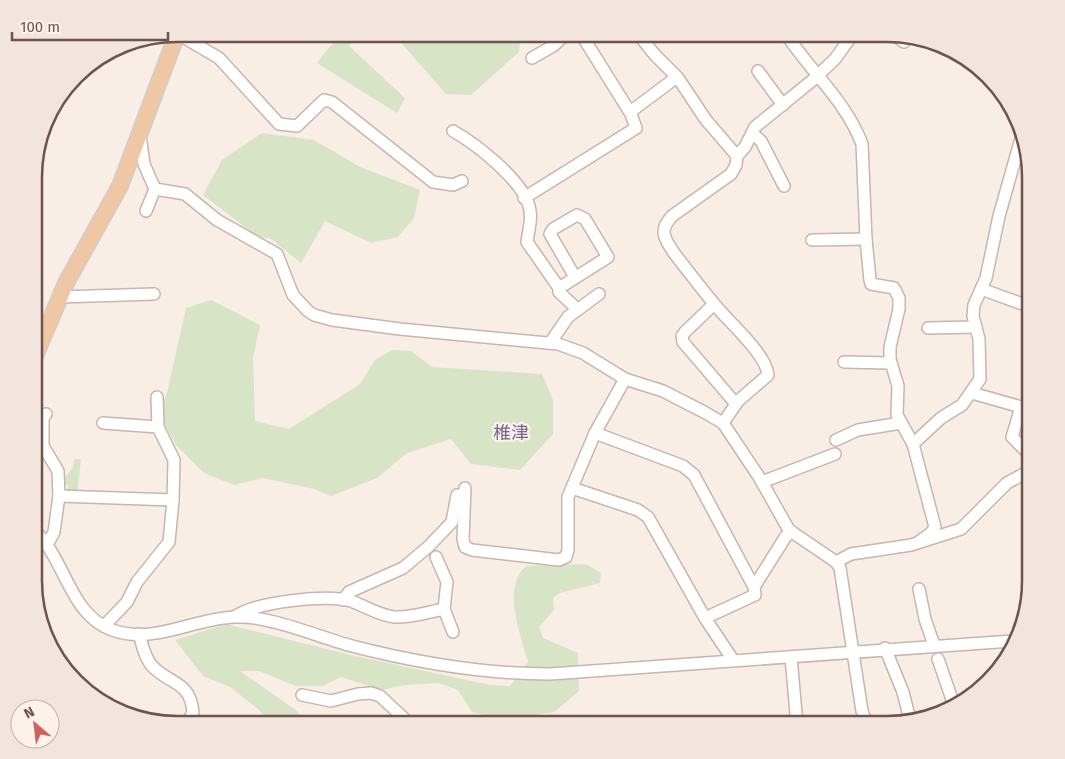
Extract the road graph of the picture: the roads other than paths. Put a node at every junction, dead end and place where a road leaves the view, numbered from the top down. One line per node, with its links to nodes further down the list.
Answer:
1 (174, 43): 15 (main road)
2 (192, 43): 19 (street)
3 (556, 43): 8 (street)
4 (587, 43): 13 (street)
5 (646, 43): 11 (street)
6 (792, 43): 10 (street)
7 (847, 43): 10 (street)
8 (532, 58)
9 (758, 71): 12 (street)
10 (818, 74): 12 (street); 24 (street)
11 (677, 77): 13 (street); 18 (street)
12 (783, 105): 16 (street)
13 (630, 112): 22 (street)
14 (453, 131): 22 (street)
15 (140, 133): 21 (street); 31 (main road)
16 (752, 133): 18 (street); 20 (street)
17 (1019, 146): 28 (street)
18 (737, 156): 32 (street)
19 (462, 181)
20 (784, 186)
21 (154, 189): 23 (street); 38 (street)
22 (524, 198): 27 (street)
23 (146, 211)
24 (866, 239): 25 (street); 40 (street)
25 (812, 240)
26 (575, 277): 26 (street); 27 (street)
27 (559, 288): 34 (street)
28 (981, 290): 33 (street); 35 (street)
29 (154, 294): 31 (street)
30 (599, 294): 34 (street)
31 (60, 297): 37 (main road)
32 (714, 304): 44 (street); 44 (street)
33 (1022, 304)
34 (577, 309): 38 (street)
35 (976, 327): 36 (street); 42 (street)
36 (928, 328)
37 (43, 337)
38 (550, 344): 41 (street)
39 (844, 362): 40 (street)
40 (890, 363): 48 (street)
41 (626, 379): 47 (street); 50 (street)
42 (972, 393): 52 (street); 53 (street)
43 (157, 397): 49 (street)
44 (736, 404): 47 (street)
45 (46, 414): 58 (street)
46 (103, 423): 49 (street)
47 (723, 423): 56 (street)
48 (901, 423): 51 (street); 52 (street)
49 (158, 428): 59 (street)
50 (595, 433): 57 (street); 66 (street)
51 (836, 440)
52 (913, 444): 62 (street)
53 (1022, 447)
54 (835, 454): 56 (street)
55 (1022, 475): 62 (street)
56 (762, 482): 60 (street)
57 (572, 488): 68 (street); 71 (street)
58 (59, 496): 59 (street); 63 (street)
59 (173, 500): 72 (street)
60 (792, 532): 65 (street); 66 (street)
61 (43, 538): 63 (street)
62 (920, 541): 65 (street)
63 (48, 543): 72 (street)
64 (436, 557): 69 (street)
65 (836, 562): 78 (street)
66 (754, 587): 71 (street)
67 (919, 589): 76 (street)
68 (343, 600): 69 (street); 70 (street)
69 (444, 609): 73 (street)
70 (236, 616): 74 (street); 81 (street)
71 (706, 618): 81 (street)
72 (104, 626): 74 (street)
73 (453, 632)
74 (139, 634): 85 (street)
75 (1009, 640): 76 (street)
76 (934, 645): 77 (street)
77 (885, 648): 78 (street); 84 (street)
78 (854, 652): 79 (street); 88 (street)
79 (791, 657): 81 (street); 87 (street)
80 (938, 659): 83 (street)
81 (733, 660)
82 (302, 695): 86 (street)
83 (952, 700)
84 (909, 715)
85 (191, 716)
86 (398, 716)
87 (796, 716)
88 (864, 716)

